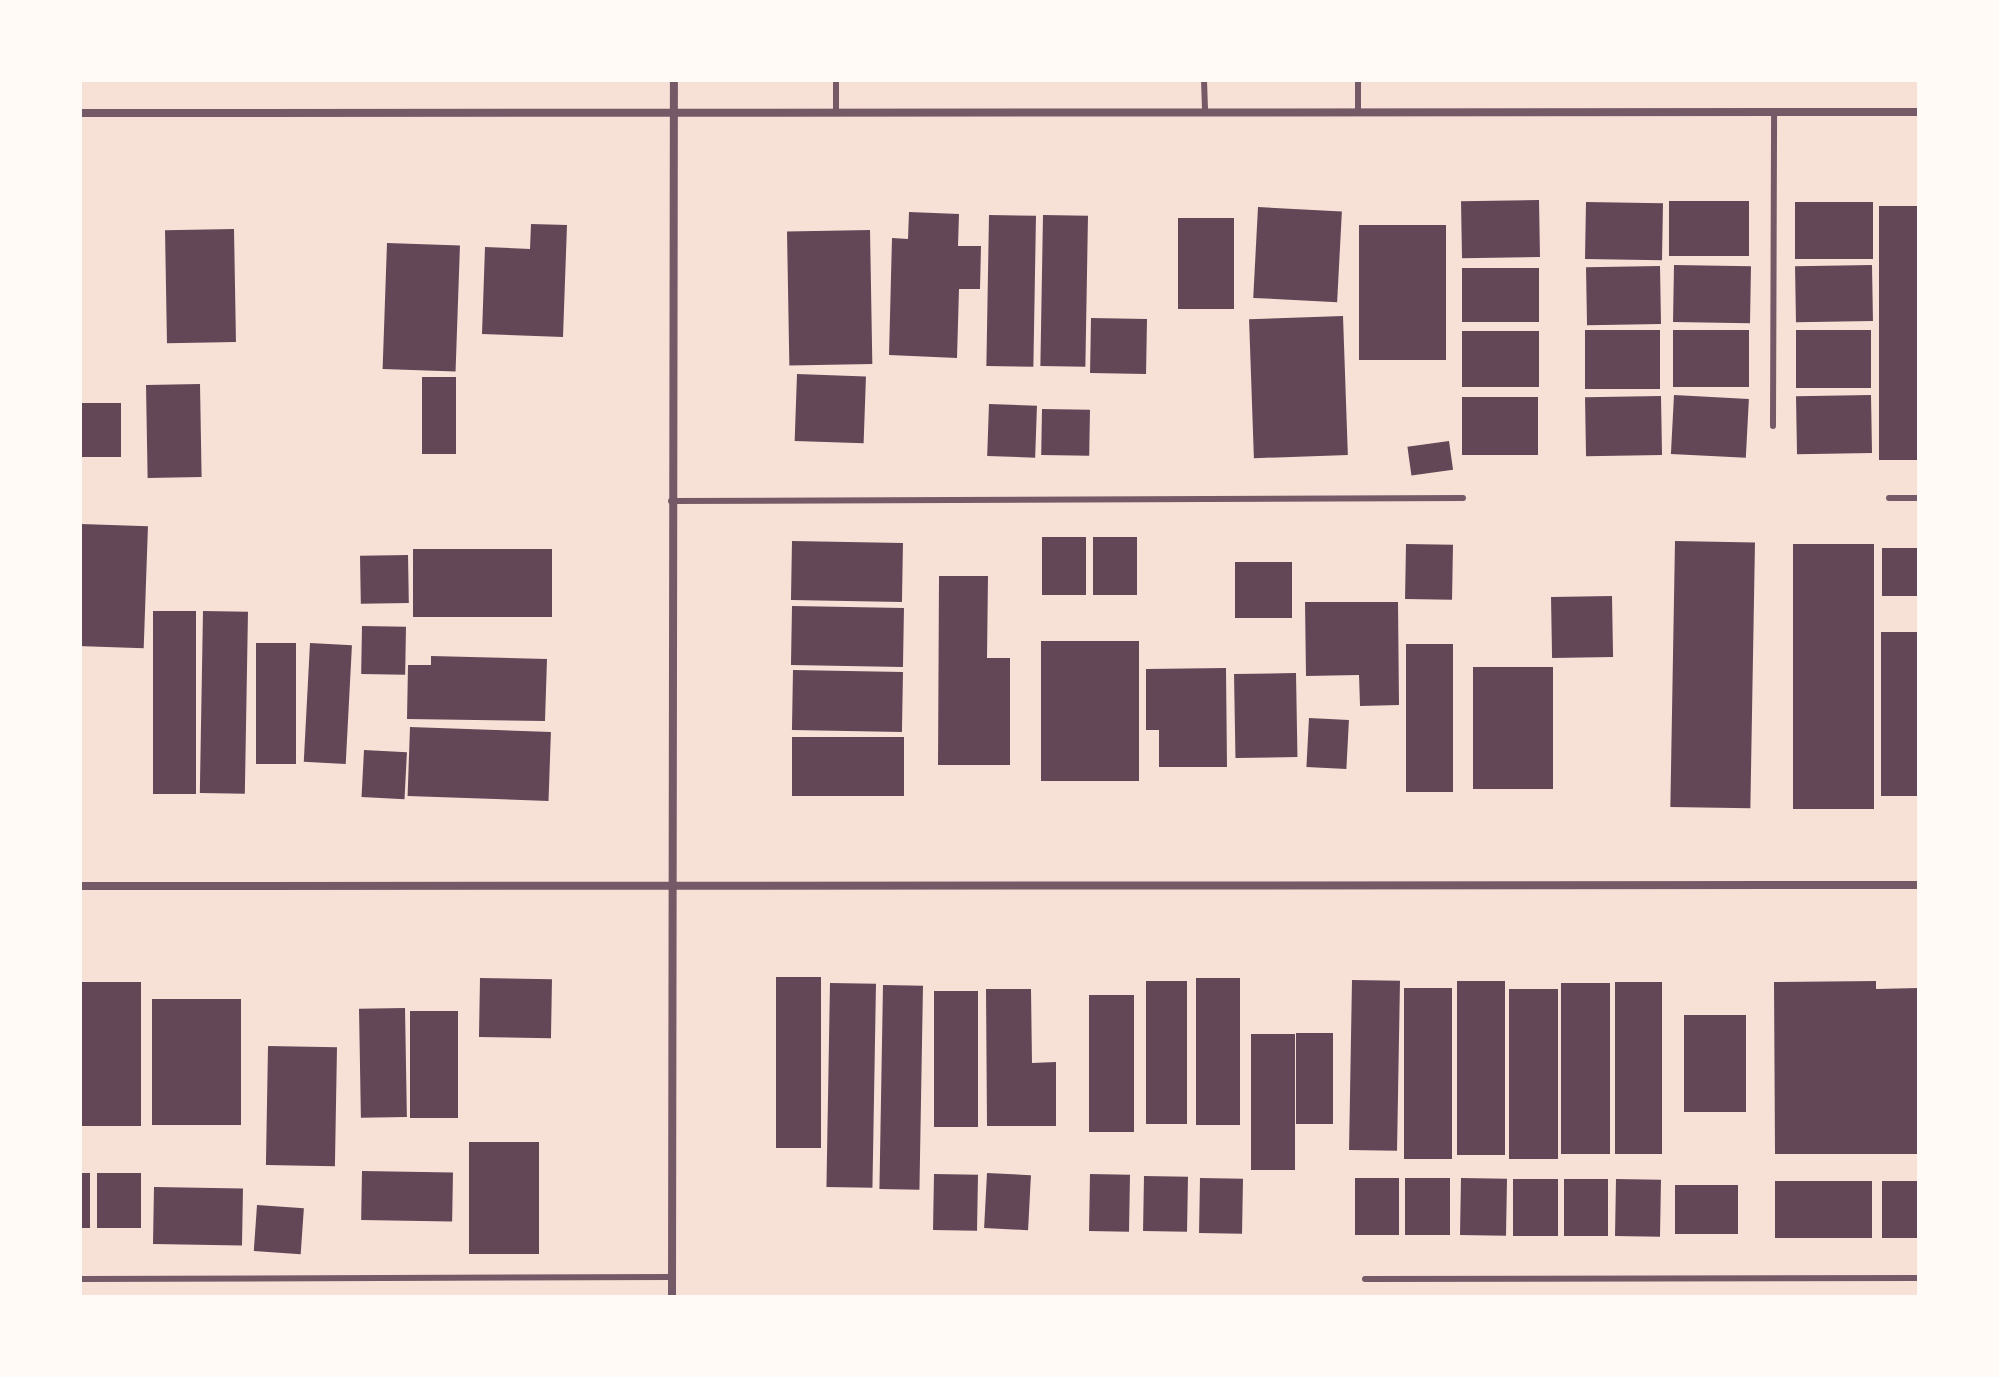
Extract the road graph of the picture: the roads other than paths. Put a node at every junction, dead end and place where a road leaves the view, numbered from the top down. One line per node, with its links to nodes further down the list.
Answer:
1 (674, 80): 6 (street)
2 (836, 80): 5 (lane)
3 (1204, 80): 7 (lane)
4 (1358, 80): 8 (lane)
5 (836, 111): 6 (street); 7 (street)
6 (674, 112): 11 (street); 16 (street)
7 (1205, 112): 8 (street)
8 (1358, 112): 9 (street)
9 (1774, 112): 10 (street); 12 (lane)
10 (1919, 112)
11 (80, 113)
12 (1773, 426)
13 (1463, 498): 16 (lane)
14 (1889, 498): 15 (lane)
15 (1919, 498)
16 (671, 501): 17 (street)
17 (672, 885): 18 (street); 19 (street); 20 (street)
18 (1919, 885)
19 (80, 886)
20 (672, 1277): 22 (lane); 24 (street)
21 (1919, 1278): 23 (lane)
22 (80, 1279)
23 (1365, 1279)
24 (672, 1297)

